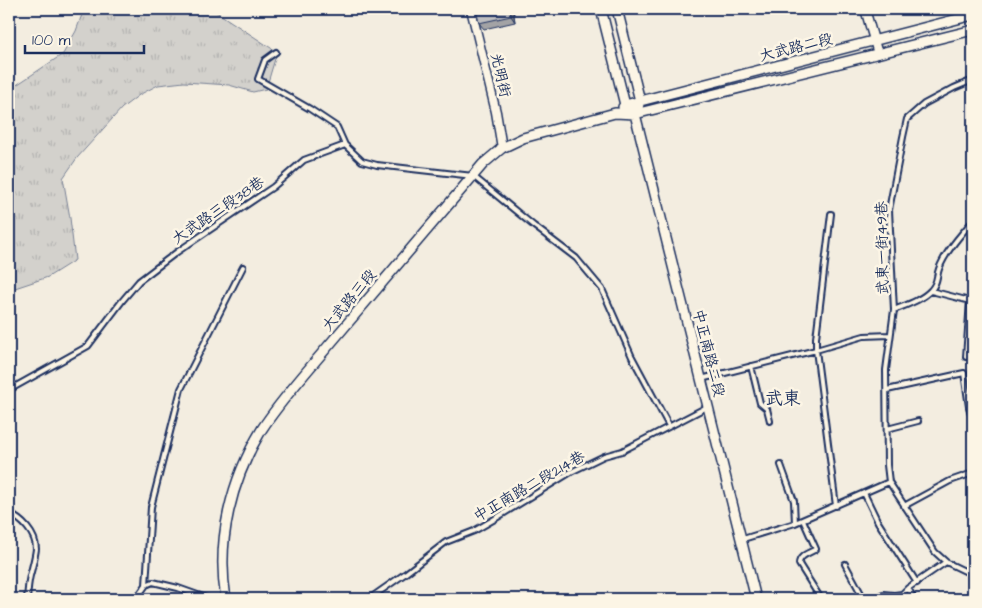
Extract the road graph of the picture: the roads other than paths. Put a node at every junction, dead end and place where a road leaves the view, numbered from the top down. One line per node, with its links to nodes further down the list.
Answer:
1 (471, 9): 16 (street, 光明街)
2 (601, 9): 12 (street)
3 (617, 9): 11 (street)
4 (865, 9): 7 (street)
5 (973, 15): 7 (street, 大武路二段)
6 (973, 30): 9 (street, 大武路二段)
7 (873, 41): 9 (street); 11 (street, 大武路二段)
8 (276, 52): 15 (lane)
9 (878, 54): 14 (street, 大武路二段)
10 (973, 80): 22 (lane, 武東一街49巷)
11 (640, 101): 12 (street, 大武路二段); 14 (street)
12 (625, 105): 13 (street, 大武路三段); 14 (street)
13 (614, 113): 14 (street, 大武路三段); 16 (street, 大武路三段)
14 (635, 114): 27 (street, 中正南路二段)
15 (345, 145): 17 (lane); 28 (lane, 大武路三段38巷)
16 (502, 148): 17 (street, 大武路三段)
17 (473, 176): 34 (lane); 55 (street, 大武路三段)
18 (831, 214): 24 (lane)
19 (973, 221): 21 (lane)
20 (243, 267): 50 (lane)
21 (931, 291): 22 (lane); 25 (lane)
22 (894, 310): 23 (lane, 武東一街49巷)
23 (890, 334): 24 (lane); 29 (lane, 武東一街49巷)
24 (816, 350): 26 (lane); 40 (lane)
25 (966, 357)
26 (751, 366): 27 (lane); 33 (lane)
27 (701, 379): 30 (street, 中正南路二段)
28 (9, 390)
29 (887, 390): 32 (lane); 35 (lane, 武東一街49巷)
30 (708, 406): 34 (lane, 中正南路二段214巷); 45 (street, 中正南路二段)
31 (918, 420): 35 (lane)
32 (973, 420)
33 (770, 421)
34 (668, 426): 56 (lane, 中正南路二段214巷)
35 (887, 430): 38 (lane, 武東一街49巷)
36 (781, 466): 44 (lane)
37 (973, 473): 41 (lane)
38 (889, 482): 39 (lane); 41 (lane)
39 (864, 493): 40 (lane); 49 (lane)
40 (836, 506): 43 (lane)
41 (904, 506): 46 (lane)
42 (9, 514): 52 (lane)
43 (803, 520): 44 (lane); 58 (lane)
44 (795, 523): 45 (lane)
45 (741, 540): 57 (street, 中正南路二段)
46 (946, 562): 48 (lane); 49 (lane)
47 (845, 564): 59 (lane)
48 (973, 575)
49 (916, 583): 51 (lane)
50 (146, 585): 53 (lane); 54 (lane)
51 (908, 588): 60 (lane); 61 (lane)
52 (27, 599)
53 (136, 599)
54 (209, 599)
55 (226, 599)
56 (369, 599)
57 (756, 599)
58 (820, 599)
59 (864, 599)
60 (872, 599)
61 (914, 599)

